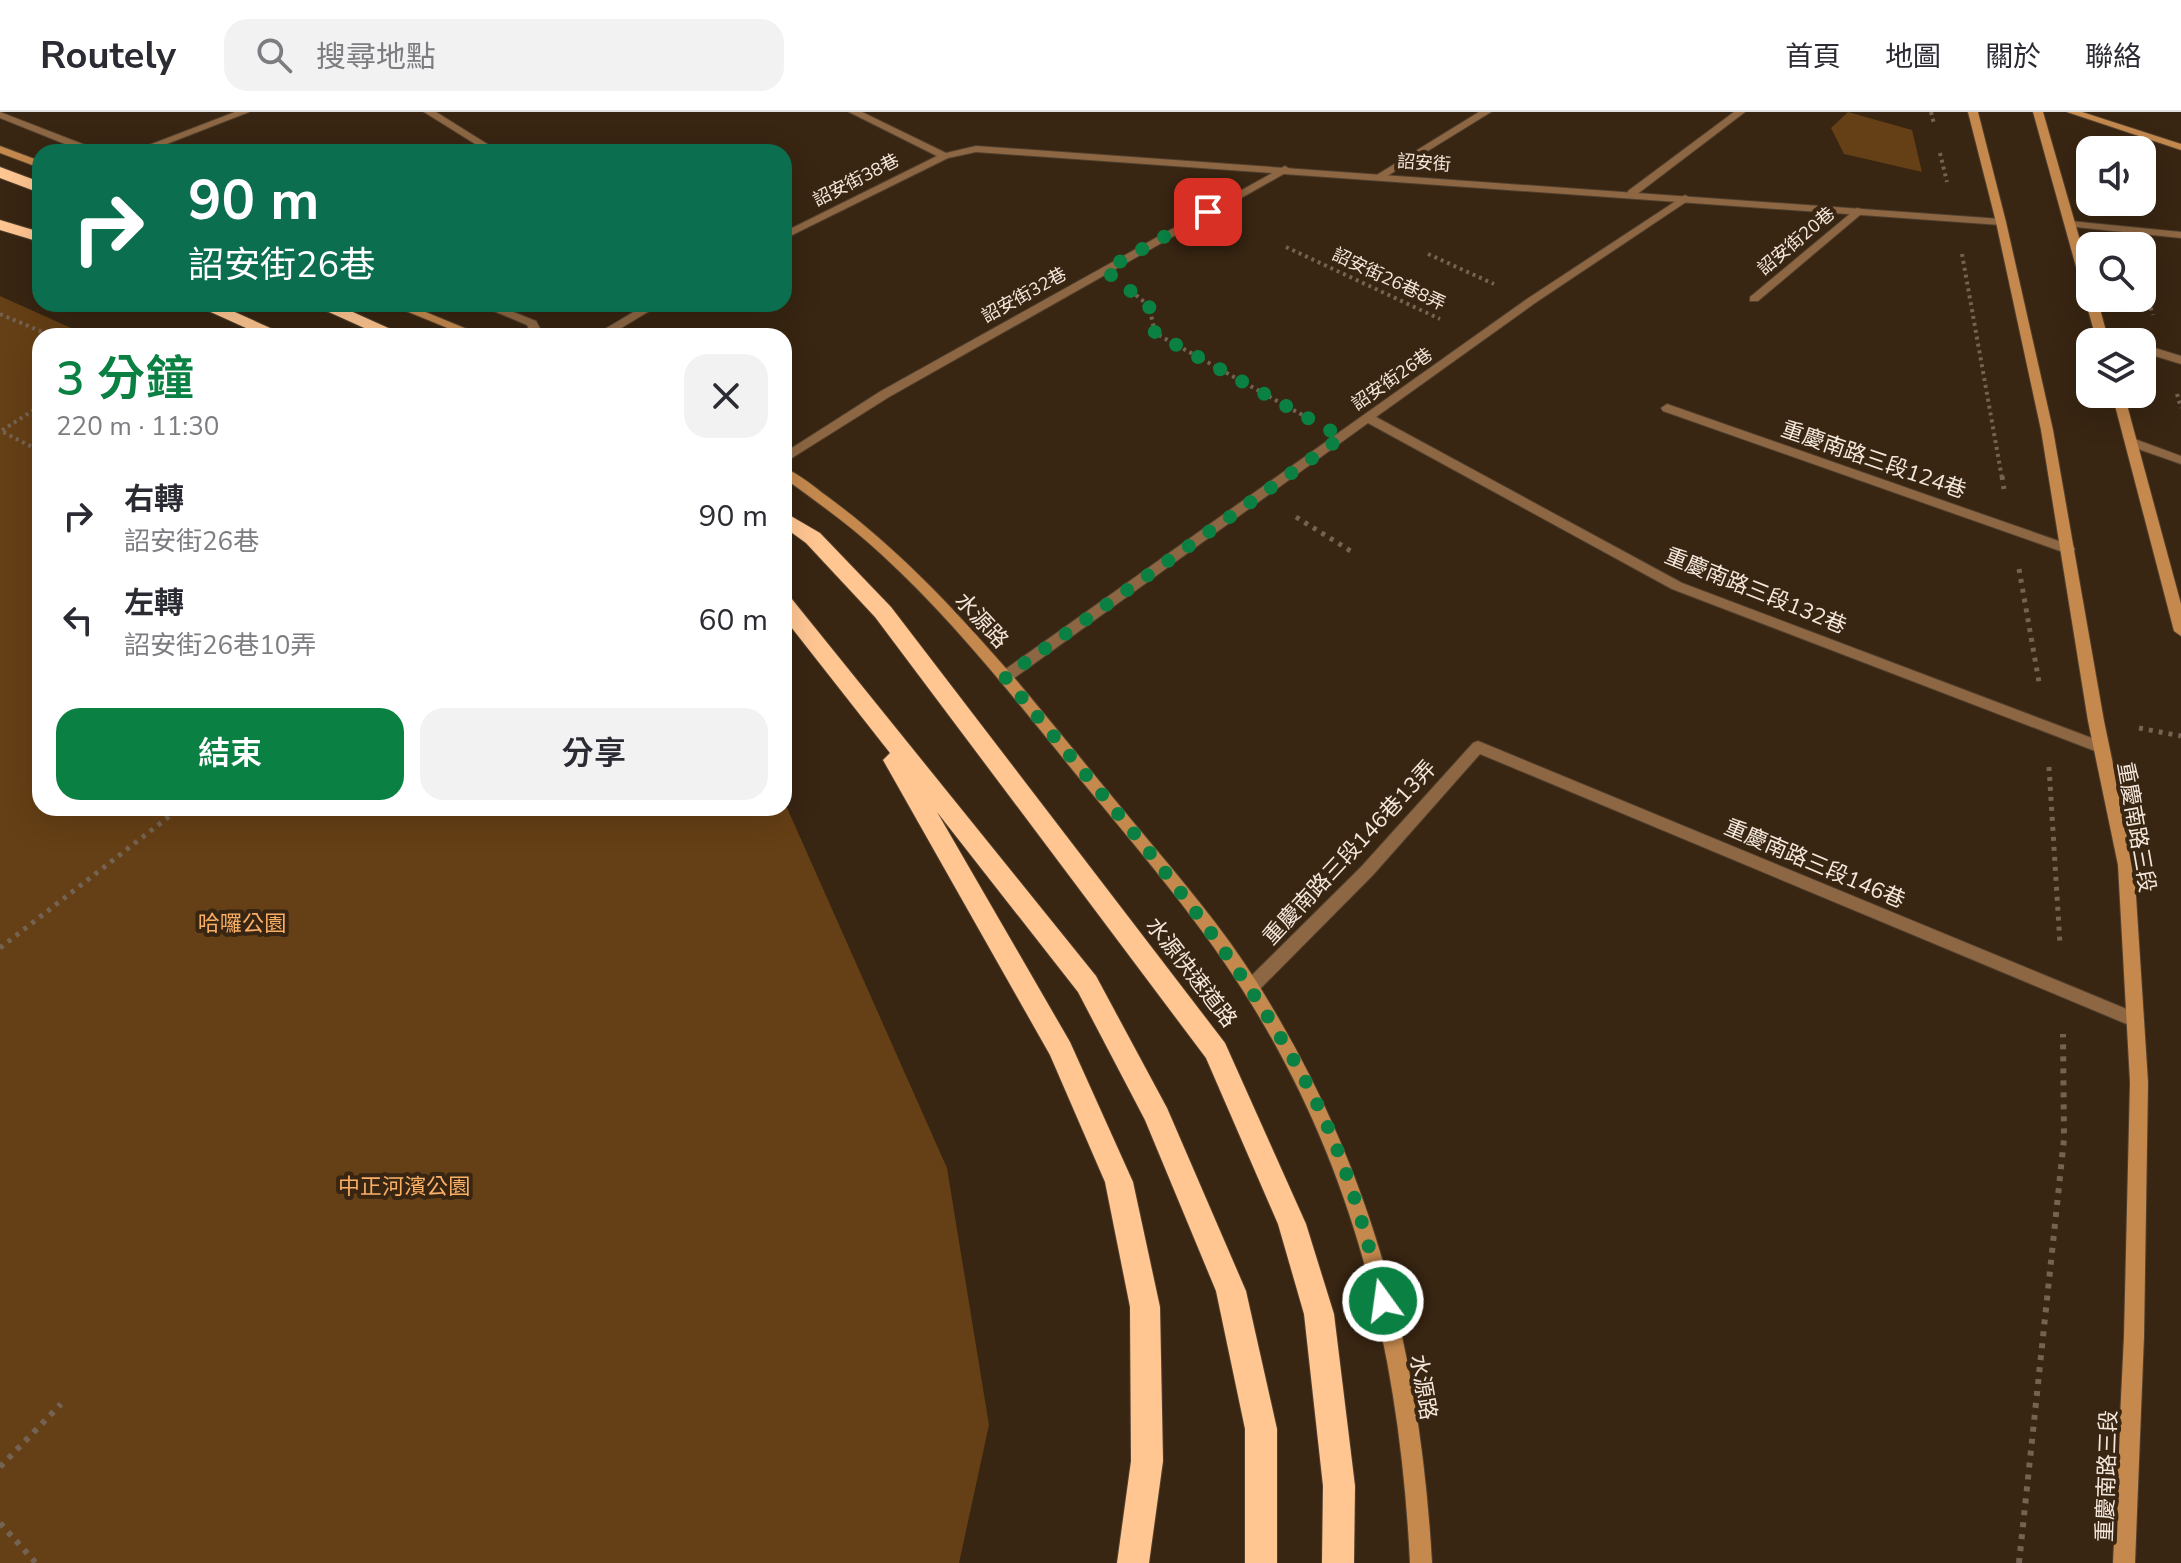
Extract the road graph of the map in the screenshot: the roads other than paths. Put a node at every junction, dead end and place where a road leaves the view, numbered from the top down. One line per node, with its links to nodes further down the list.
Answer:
1 (244, 112): 11 (street)
2 (429, 112): 12 (street)
3 (854, 112): 15 (street)
4 (1486, 112): 19 (street)
5 (1740, 112): 21 (street)
6 (1973, 112): 25 (main road, 重慶南路三段)
7 (2038, 112): 26 (main road)
8 (2072, 112): 13 (main road)
9 (0, 114): 10 (street)
10 (74, 144)
11 (158, 144)
12 (482, 144)
13 (2181, 147)
14 (0, 149): 16 (main road)
15 (945, 156): 17 (street, 詔安街); 28 (street, 詔安街38巷)
16 (32, 162)
17 (1285, 169): 19 (street, 詔安街); 50 (street, 詔安街32巷)
18 (0, 172): 20 (highway)
19 (1380, 176): 21 (street, 詔安街)
20 (32, 185)
21 (1632, 193): 22 (street, 詔安街)
22 (1685, 198): 23 (street, 詔安街); 48 (street, 詔安街26巷)
23 (1861, 210): 25 (street, 詔安街); 33 (street, 詔安街20巷)
24 (0, 217): 29 (highway)
25 (2001, 222): 54 (main road, 重慶南路三段)
26 (2070, 224): 31 (street); 32 (main road)
27 (0, 225): 30 (highway)
28 (792, 232)
29 (32, 233)
30 (32, 234)
31 (2181, 235)
32 (2076, 246)
33 (1754, 299)
34 (221, 312): 39 (highway)
35 (339, 312): 40 (highway)
36 (416, 312): 41 (main road)
37 (504, 312): 42 (street)
38 (641, 312): 43 (street)
39 (260, 328)
40 (378, 328)
41 (457, 328)
42 (534, 328)
43 (613, 328)
44 (2156, 352): 45 (street)
45 (2181, 360)
46 (1667, 408): 54 (street, 重慶南路三段124巷)
47 (2122, 408): 49 (main road)
48 (1368, 418): 58 (street, 詔安街26巷); 61 (street, 重慶南路三段132巷)
49 (2132, 442): 51 (street); 55 (main road)
50 (792, 454)
51 (2181, 460)
52 (792, 478): 58 (main road, 水源路)
53 (792, 524): 66 (highway, 水源快速道路)
54 (2068, 549): 61 (main road, 重慶南路三段)
55 (2177, 596): 57 (main road)
56 (792, 613): 59 (highway)
57 (2181, 631)
58 (1005, 677): 62 (main road, 水源路)
59 (855, 688): 64 (highway); 65 (highway)
60 (1478, 747): 62 (street, 重慶南路三段146巷13弄); 63 (street, 重慶南路三段146巷)
61 (2100, 747): 63 (main road, 重慶南路三段)
62 (1251, 987): 67 (main road, 水源路)
63 (2135, 1020): 68 (main road, 重慶南路三段)
64 (1133, 1563)
65 (1261, 1563)
66 (1338, 1563)
67 (1421, 1563)
68 (2124, 1563)

